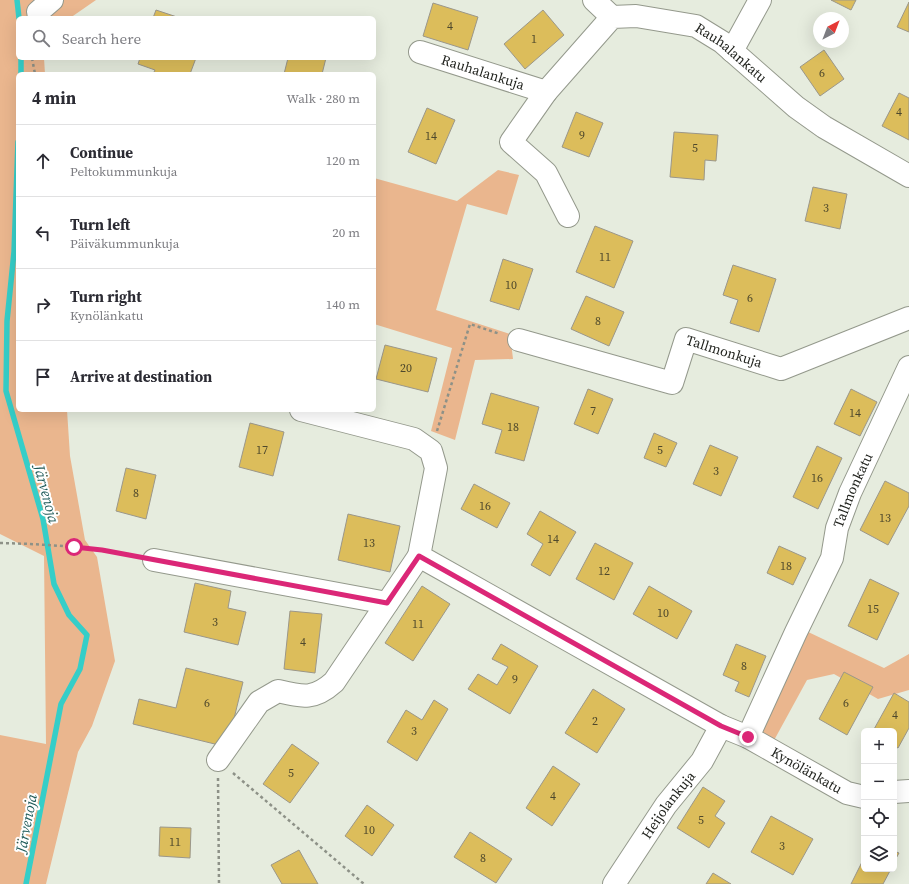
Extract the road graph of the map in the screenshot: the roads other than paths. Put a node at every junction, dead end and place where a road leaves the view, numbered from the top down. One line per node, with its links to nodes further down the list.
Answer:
1 (594, 0): 3 (street)
2 (760, 0): 4 (street)
3 (612, 17): 4 (street, Rauhalankatu); 6 (street)
4 (732, 51): 7 (street, Rauhalankatu)
5 (420, 52): 6 (street, Rauhalankuja)
6 (546, 92): 8 (street)
7 (909, 176)
8 (568, 216)
9 (909, 318): 10 (street, Tallmonkuja)
10 (519, 340)
11 (909, 367): 17 (street, Tallmonkatu)
12 (309, 412): 13 (street)
13 (419, 556): 15 (street); 16 (street, Kynölänkatu)
14 (154, 560): 15 (street)
15 (387, 603): 18 (street)
16 (721, 726): 17 (street, Kynölänkatu); 22 (street, Heijolankuja)
17 (748, 737): 21 (street, Kynölänkatu)
18 (218, 760)
19 (909, 791): 20 (street)
20 (897, 792)
21 (861, 796)
22 (614, 884)

